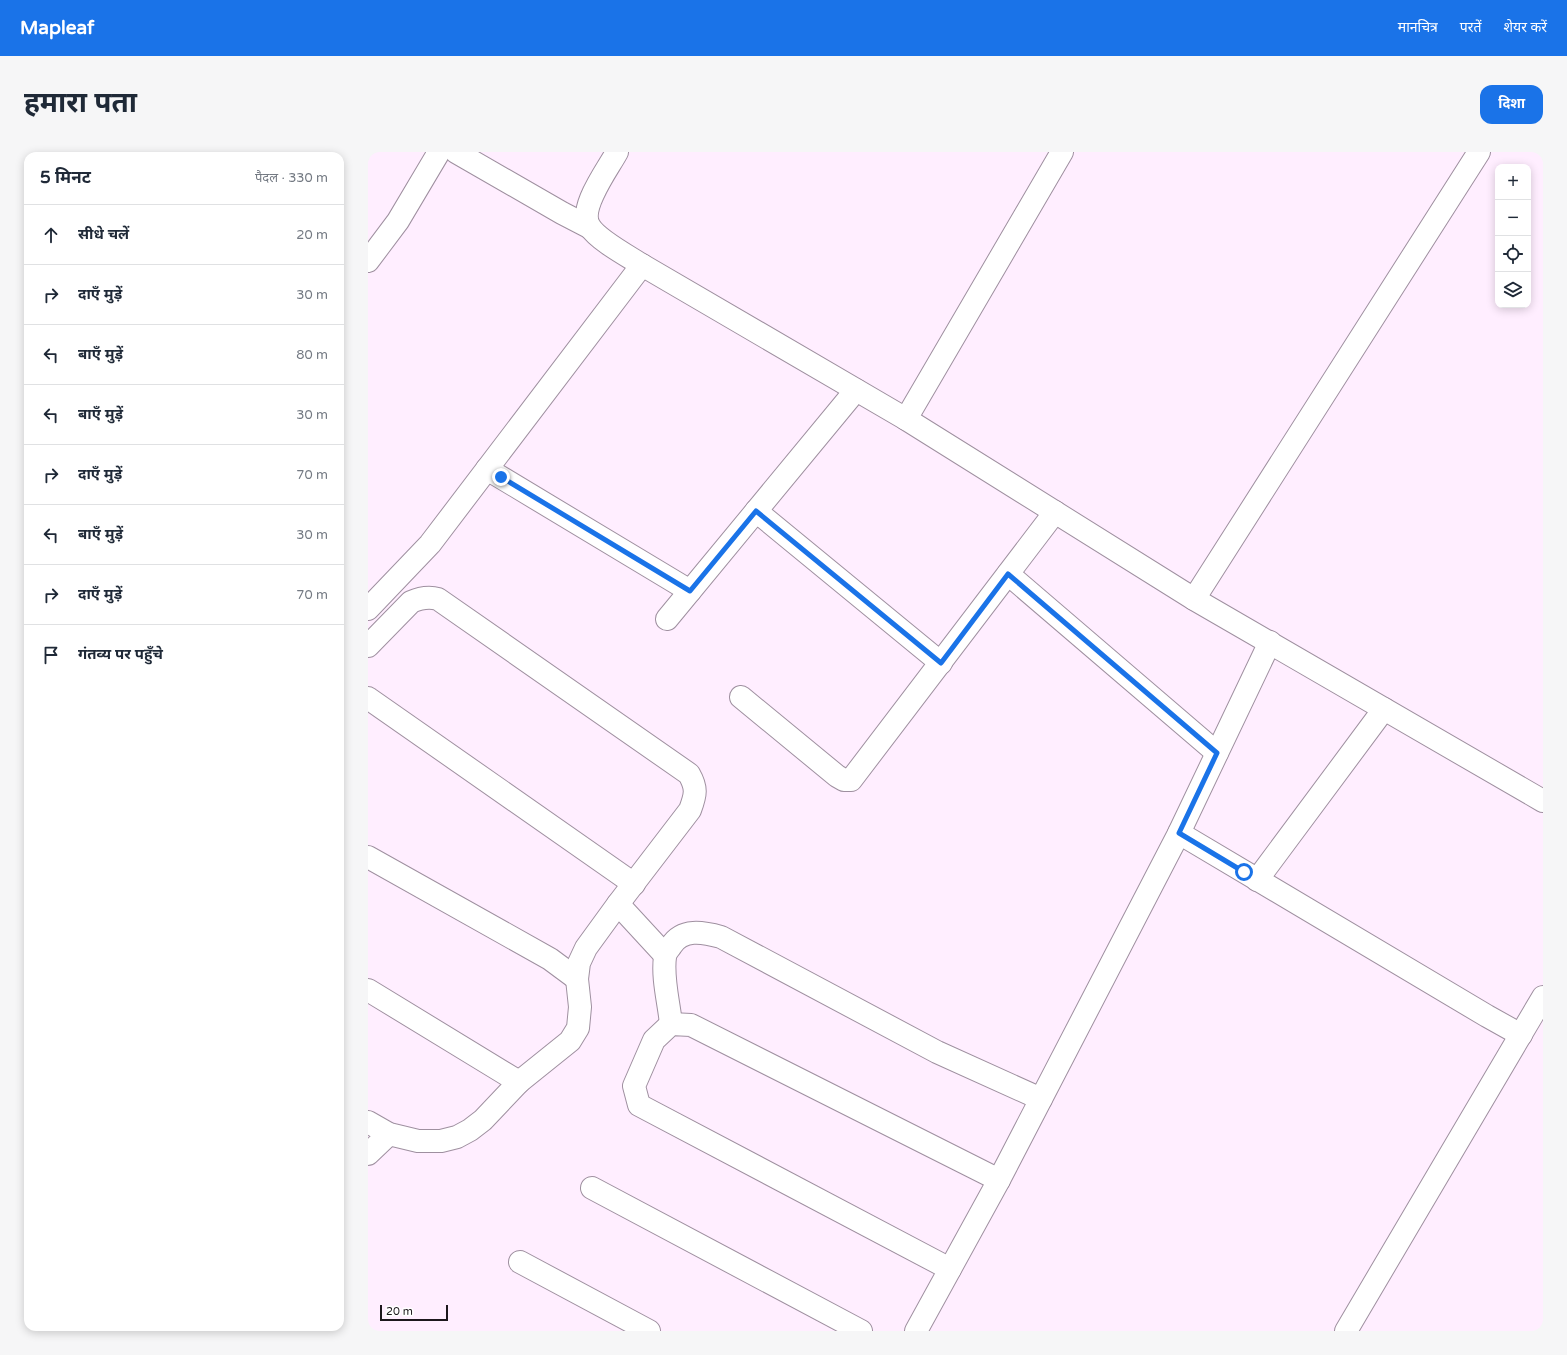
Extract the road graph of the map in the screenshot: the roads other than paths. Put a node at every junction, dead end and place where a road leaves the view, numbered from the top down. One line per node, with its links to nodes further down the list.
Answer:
1 (439, 152): 7 (street)
2 (456, 152): 6 (street)
3 (617, 152): 6 (street)
4 (1062, 152): 10 (street)
5 (1479, 152): 16 (street)
6 (589, 227): 8 (street)
7 (368, 261)
8 (642, 265): 9 (street); 11 (street)
9 (856, 390): 10 (street); 12 (street)
10 (906, 419): 13 (street)
11 (487, 469): 15 (street); 17 (street)
12 (756, 511): 15 (street); 21 (street)
13 (1055, 512): 14 (street); 16 (street)
14 (1008, 574): 21 (street); 25 (street)
15 (690, 591): 18 (street)
16 (1194, 599): 19 (street)
17 (368, 609)
18 (667, 619)
19 (1270, 642): 24 (street); 25 (street)
20 (368, 646): 30 (street)
21 (941, 663): 22 (street)
22 (741, 697)
23 (368, 698): 30 (street)
24 (1384, 709): 26 (street); 29 (street)
25 (1217, 753): 27 (street)
26 (1543, 800)
27 (1179, 833): 29 (street); 39 (street)
28 (368, 857): 33 (street)
29 (1257, 880): 37 (street)
30 (634, 884): 31 (street)
31 (618, 904): 32 (street); 33 (street)
32 (665, 955): 36 (street); 39 (street)
33 (578, 979): 38 (street)
34 (368, 990): 38 (street)
35 (1543, 997): 37 (street)
36 (671, 1024): 43 (street); 46 (street)
37 (1521, 1035): 50 (street)
38 (519, 1082): 41 (street)
39 (1041, 1100): 43 (street)
40 (368, 1122): 41 (street)
41 (389, 1134): 42 (street)
42 (368, 1154)
43 (999, 1180): 46 (street)
44 (592, 1188): 48 (street)
45 (520, 1262): 47 (street)
46 (950, 1269): 49 (street)
47 (649, 1331)
48 (861, 1331)
49 (916, 1331)
50 (1346, 1331)

